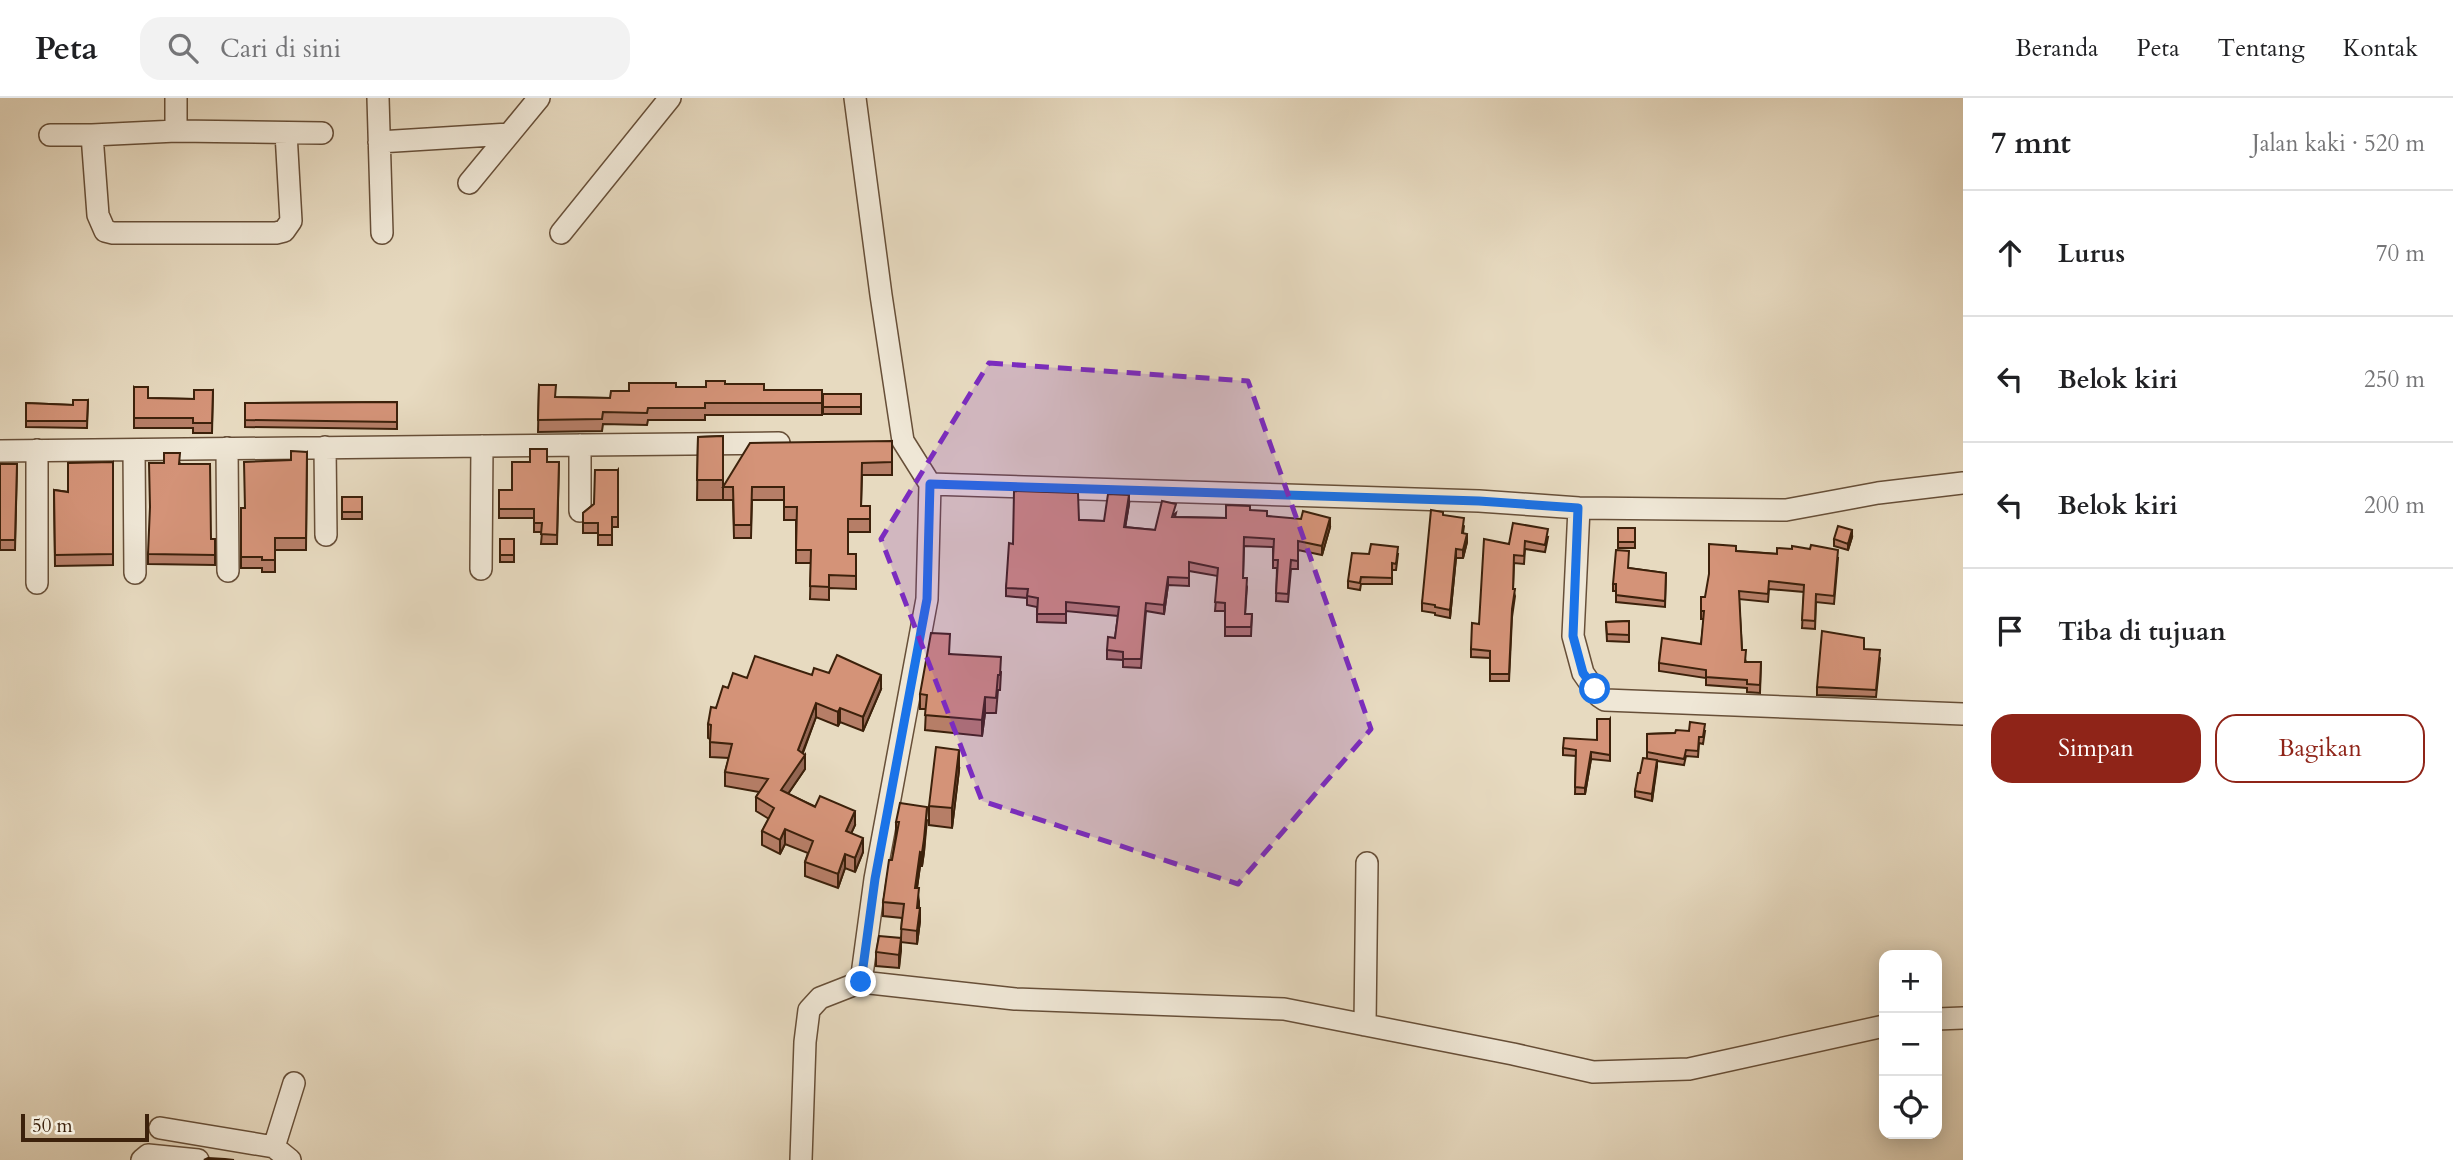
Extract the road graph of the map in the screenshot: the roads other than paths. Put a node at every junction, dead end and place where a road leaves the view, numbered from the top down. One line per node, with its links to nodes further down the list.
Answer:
1 (176, 98): 6 (street)
2 (378, 98): 12 (street)
3 (539, 98): 9 (street)
4 (670, 98): 15 (street)
5 (855, 98): 16 (street)
6 (176, 131): 7 (street); 11 (street)
7 (286, 133): 8 (street); 11 (street)
8 (322, 133)
9 (509, 134): 12 (street); 13 (street)
10 (50, 135): 11 (street)
11 (92, 135)
12 (379, 142): 14 (street)
13 (469, 183)
14 (382, 233)
15 (561, 233)
16 (903, 441): 17 (street); 27 (street)
17 (876, 442)
18 (794, 443): 19 (street)
19 (580, 445): 20 (street); 29 (street)
20 (482, 446): 21 (street); 31 (street)
21 (325, 447): 22 (street); 30 (street)
22 (227, 448): 24 (street); 32 (street)
23 (37, 450): 24 (street); 25 (street); 34 (street)
24 (134, 450): 33 (street)
25 (0, 451)
26 (1963, 483): 28 (street)
27 (930, 484): 28 (street); 37 (street)
28 (1578, 508): 35 (street)
29 (580, 512)
30 (326, 535)
31 (481, 569)
32 (228, 571)
33 (135, 573)
34 (37, 583)
35 (1963, 714)
36 (1367, 863): 40 (street)
37 (861, 982): 40 (street); 47 (street)
38 (1963, 1018): 39 (street)
39 (1942, 1019)
40 (1365, 1025): 41 (street)
41 (1879, 1027)
42 (294, 1083): 44 (street)
43 (160, 1128): 44 (street)
44 (282, 1154)
45 (142, 1160): 46 (street)
46 (198, 1160)
47 (801, 1160)

